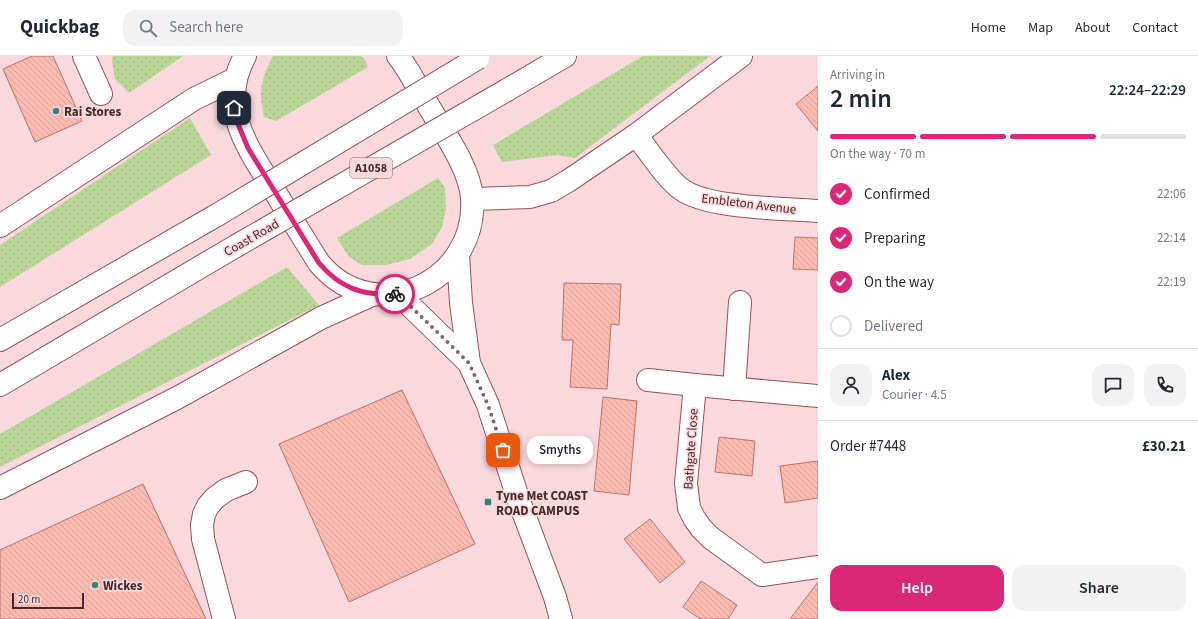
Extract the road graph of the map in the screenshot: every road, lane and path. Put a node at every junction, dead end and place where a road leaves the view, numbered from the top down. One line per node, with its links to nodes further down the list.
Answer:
1 (84, 56): 8 (main road)
2 (245, 56): 7 (main road)
3 (398, 56): 10 (main road)
4 (565, 56): 20 (main road, Coast Road / A1058, bridge)
5 (741, 56): 9 (main road)
6 (479, 57): 17 (main road, bridge)
7 (235, 79): 12 (main road); 14 (main road)
8 (101, 94)
9 (636, 135): 10 (main road); 11 (main road, Embleton Avenue)
10 (473, 199): 13 (main road)
11 (818, 211)
12 (0, 226)
13 (458, 254): 15 (main road); 18 (main road)
14 (374, 294): 15 (main road); 25 (main road)
15 (398, 294): 18 (main road)
16 (740, 302): 22 (main road)
17 (0, 340)
18 (469, 363): 28 (main road)
19 (648, 380): 21 (main road)
20 (0, 385)
21 (694, 385): 22 (main road); 26 (main road, Bathgate Close)
22 (734, 388): 23 (main road)
23 (818, 396)
24 (246, 482): 27 (main road)
25 (0, 488)
26 (818, 567)
27 (224, 619)
28 (561, 619)

